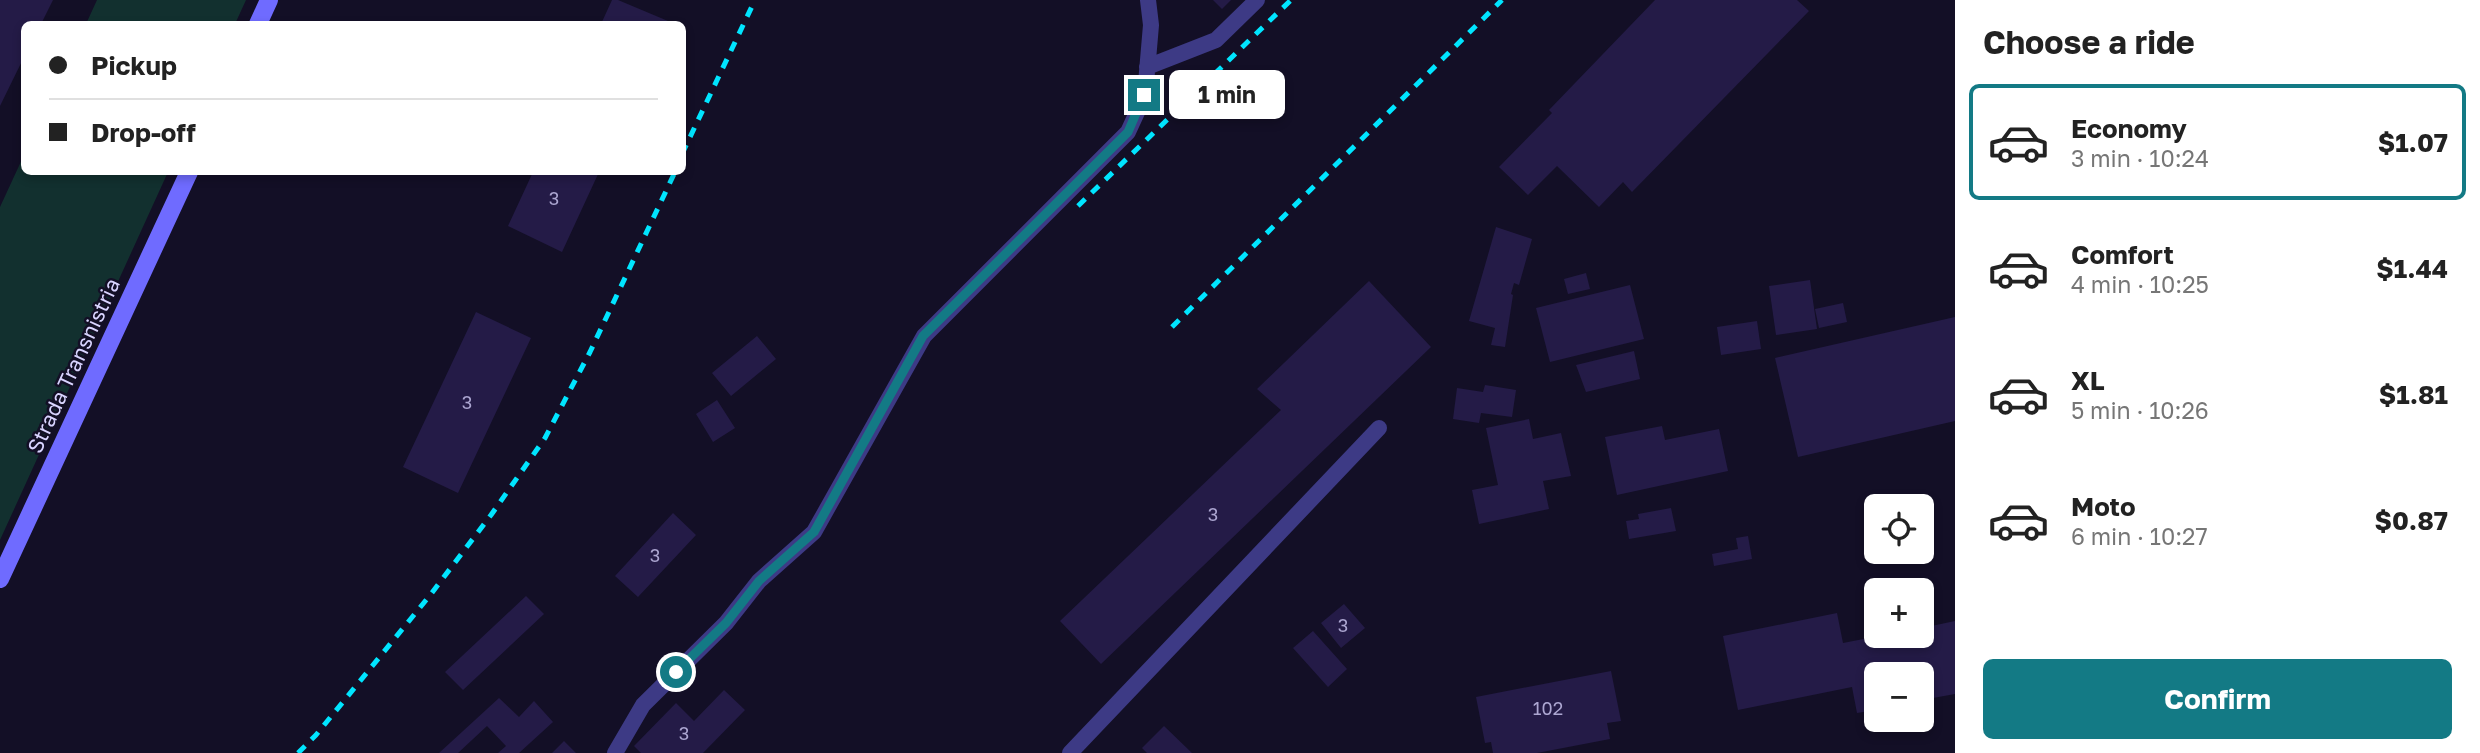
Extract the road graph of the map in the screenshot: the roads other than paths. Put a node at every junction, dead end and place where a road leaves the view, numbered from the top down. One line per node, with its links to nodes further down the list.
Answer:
1 (269, 0): 4 (street)
2 (1148, 0): 5 (lane)
3 (1257, 0): 5 (lane)
4 (259, 21)
5 (1147, 67): 9 (lane)
6 (188, 175): 8 (street, Strada Transnistria)
7 (1378, 428): 10 (lane)
8 (0, 579)
9 (614, 753)
10 (1070, 753)

